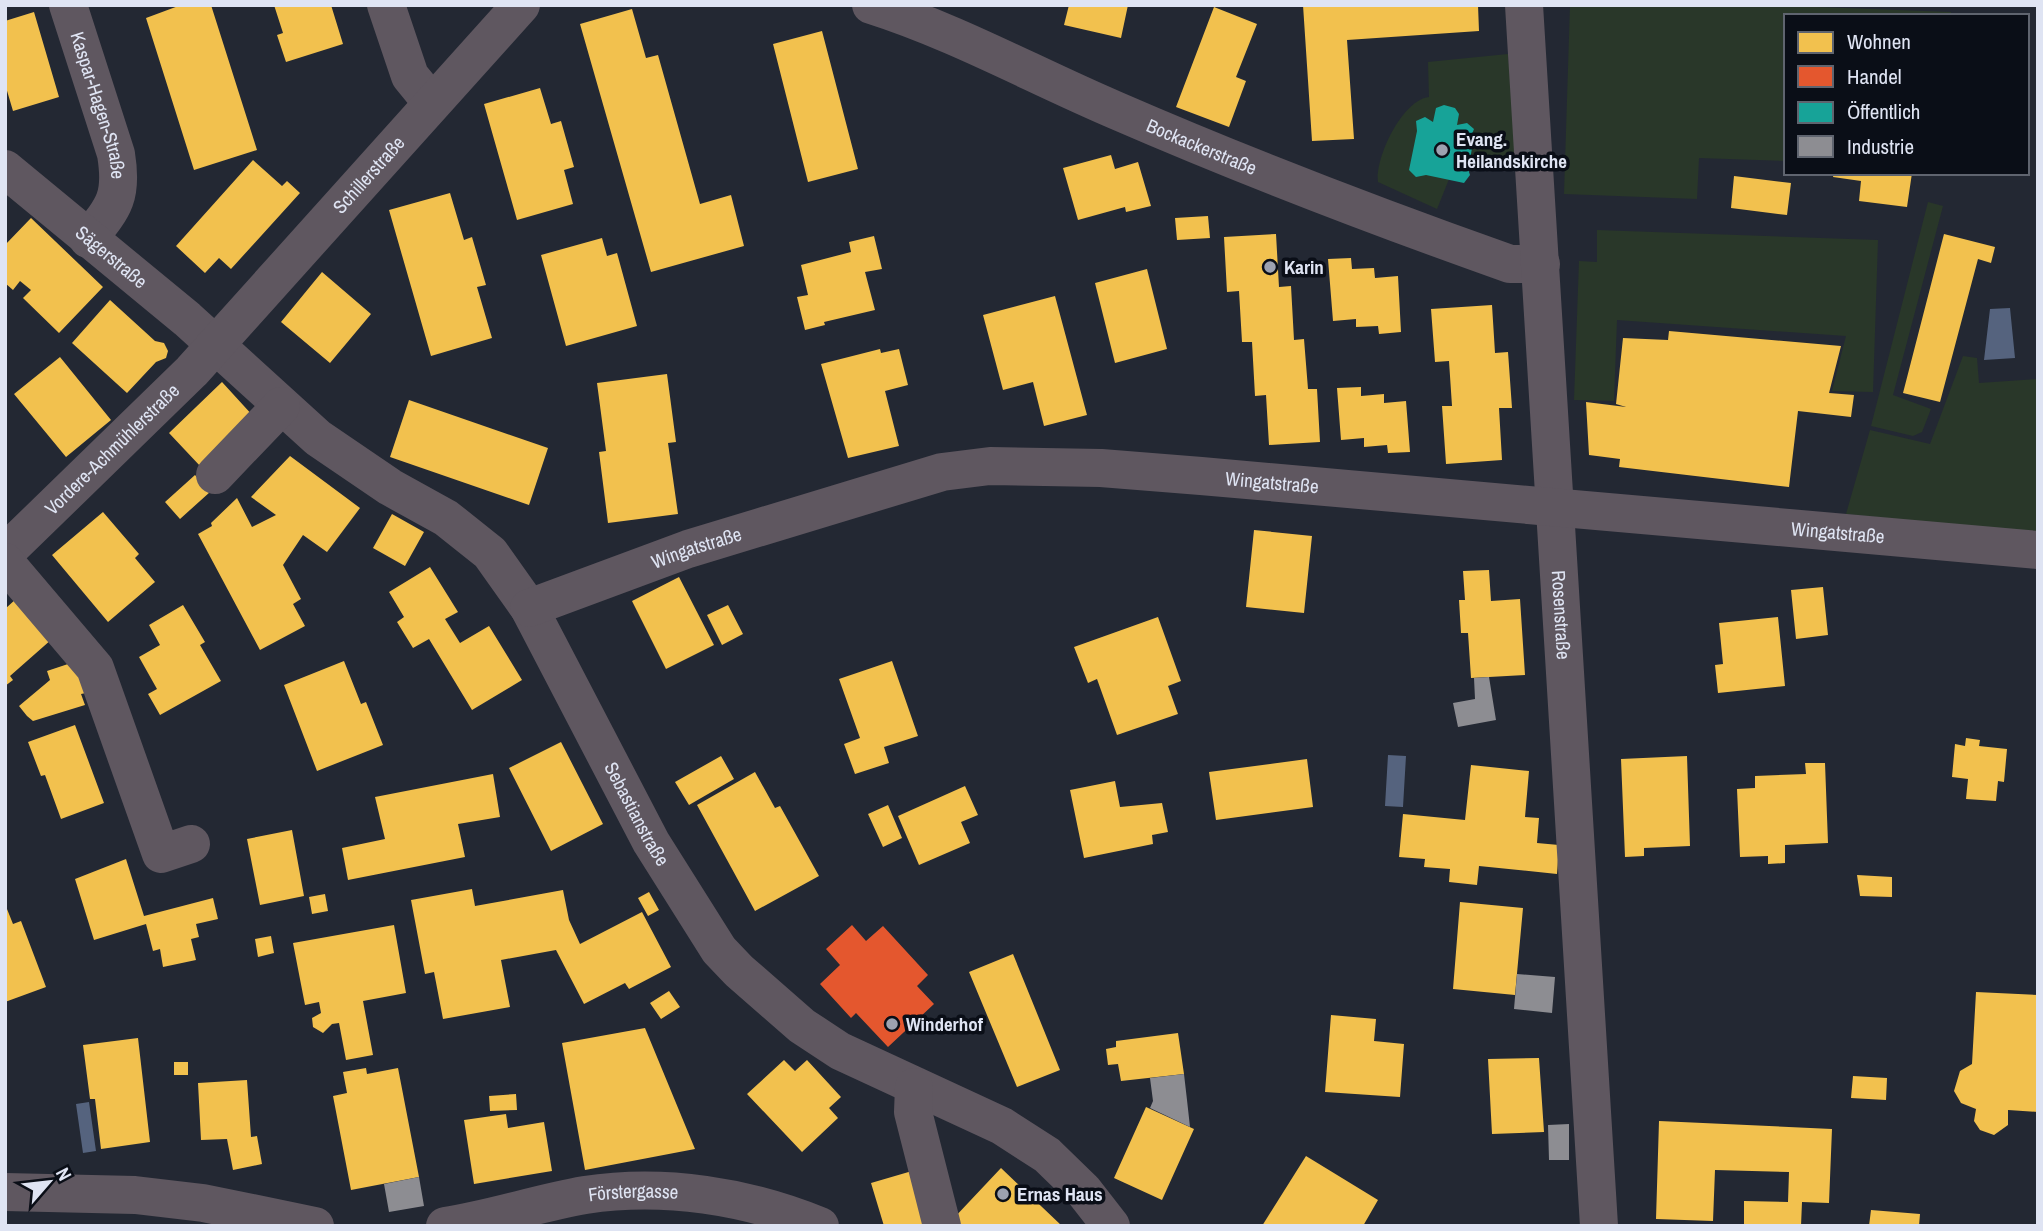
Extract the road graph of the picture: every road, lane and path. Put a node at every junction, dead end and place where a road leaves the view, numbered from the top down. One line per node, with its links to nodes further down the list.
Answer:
1 (68, 5): 8 (street, Kaspar-Hagen-Straße)
2 (386, 5): 6 (street)
3 (522, 5): 6 (street, Schillerstraße)
4 (872, 5): 9 (street, Bockackerstraße)
5 (1524, 5): 9 (street, Rosenstraße)
6 (432, 103): 10 (street, Schillerstraße)
7 (5, 169): 8 (street, Sägerstraße)
8 (88, 239): 10 (street, Sägerstraße)
9 (1541, 264): 13 (street, Rosenstraße)
10 (216, 345): 11 (street, Sebastianstraße); 15 (street, Vordere-Achmühlerstraße)
11 (281, 406): 12 (street); 17 (street, Sebastianstraße)
12 (215, 475)
13 (1555, 507): 14 (street, Wingatstraße); 17 (street, Wingatstraße); 26 (street, Rosenstraße)
14 (2038, 550)
15 (5, 553)
16 (5, 562): 18 (street)
17 (529, 608): 19 (street, Sebastianstraße)
18 (191, 844)
19 (914, 1087): 24 (street); 25 (street, Sebastianstraße)
20 (5, 1192): 21 (street)
21 (315, 1226)
22 (445, 1226): 23 (street, Förstergasse)
23 (820, 1226)
24 (942, 1226)
25 (1111, 1226)
26 (1599, 1226)

